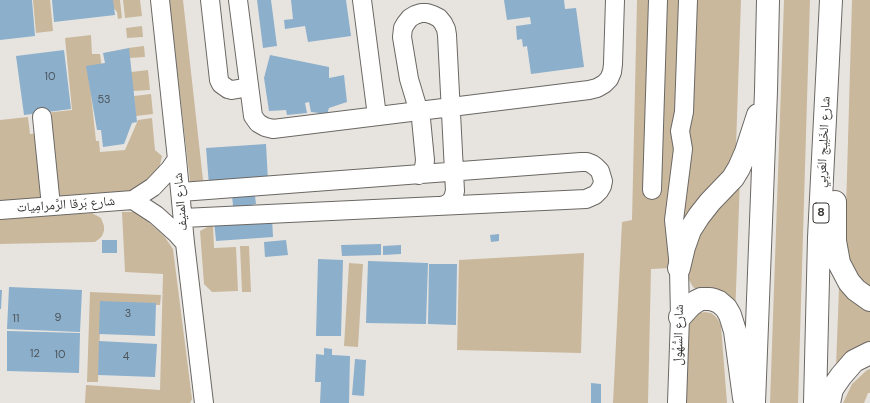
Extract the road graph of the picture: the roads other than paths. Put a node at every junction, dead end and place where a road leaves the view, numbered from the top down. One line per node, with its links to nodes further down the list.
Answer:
1 (160, 0): 19 (street, شارع المنيف)
2 (210, 0): 11 (street)
3 (238, 0): 11 (street)
4 (362, 0): 15 (street)
5 (615, 0): 13 (street)
6 (658, 0): 17 (street)
7 (688, 0): 18 (street, شارع السُّهُول)
8 (768, 0): 12 (highway)
9 (831, 0): 10 (highway, شارع الخَلِيج العَربِي / 8)
10 (830, 23): 33 (highway); 40 (highway, شارع الخَلِيج العَربِي / 8)
11 (249, 88): 15 (street)
12 (766, 91): 32 (highway); 39 (highway)
13 (450, 107): 14 (street); 14 (street); 20 (street)
14 (418, 111): 15 (street); 21 (street)
15 (377, 116)
16 (42, 117): 26 (street)
17 (654, 130): 18 (street); 23 (street)
18 (680, 131): 32 (street, شارع السُّهُول)
19 (177, 159): 24 (street, شارع المنيف); 25 (street, شارع بَرقا الرَّمرامِيات)
20 (454, 172): 21 (street); 27 (street); 27 (street)
21 (419, 174): 22 (street)
22 (273, 186): 24 (street); 29 (street)
23 (652, 190)
24 (181, 192): 30 (street, شارع المنيف)
25 (133, 200): 26 (street, شارع بَرقا الرَّمرامِيات); 31 (street, شارع بَرقا الرَّمرامِيات)
26 (51, 206): 28 (street, شارع بَرقا الرَّمرامِيات)
27 (440, 206): 29 (street)
28 (0, 210)
29 (275, 214): 30 (street)
30 (183, 218): 31 (street, شارع المنيف)
31 (185, 243): 36 (street, شارع المنيف)
32 (679, 268): 34 (street, شارع السُّهُول)
33 (870, 300)
34 (680, 317): 37 (street, شارع السُّهُول); 38 (highway)
35 (870, 353): 41 (highway)
36 (204, 403)
37 (677, 403)
38 (745, 403)
39 (754, 403)
40 (815, 403)
41 (829, 403)

